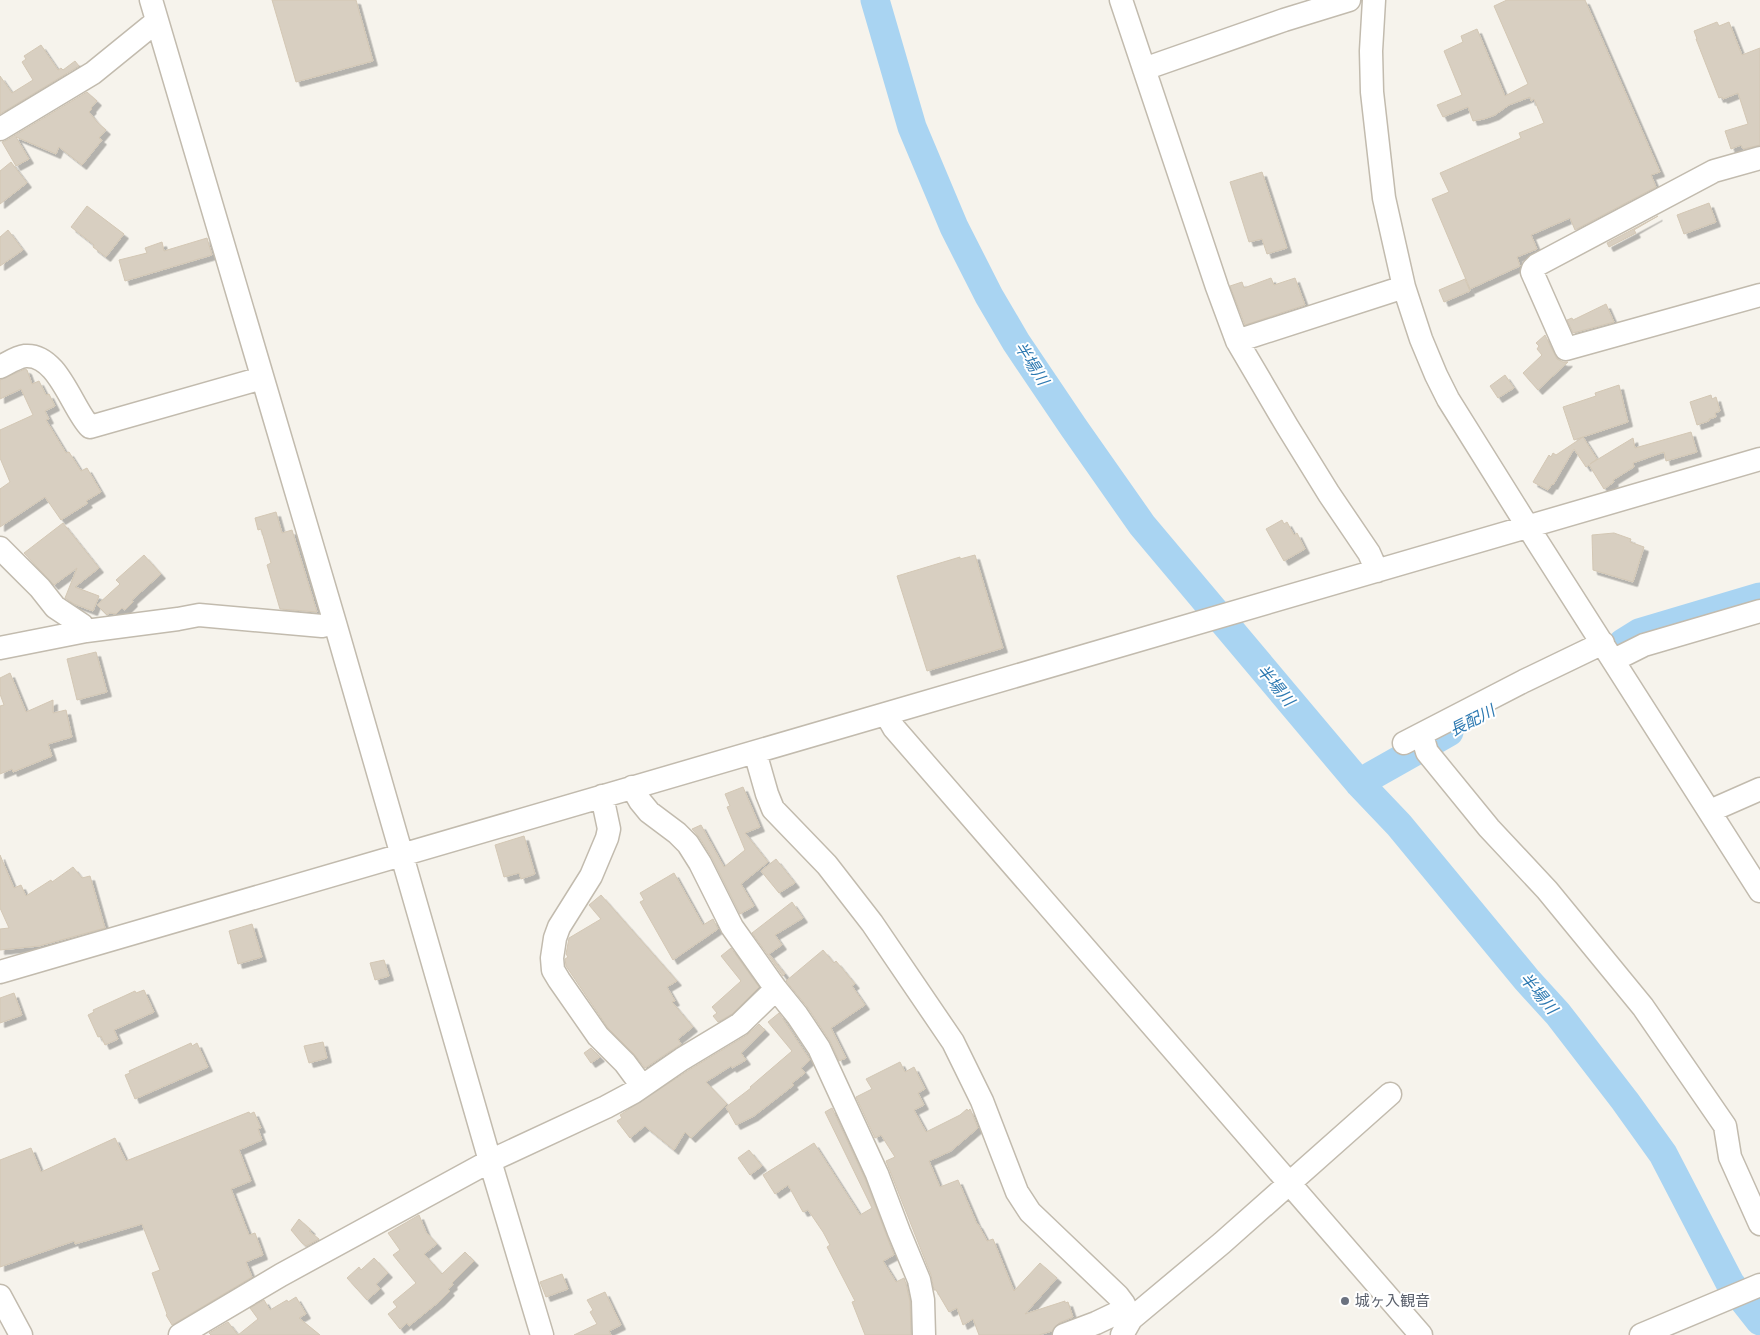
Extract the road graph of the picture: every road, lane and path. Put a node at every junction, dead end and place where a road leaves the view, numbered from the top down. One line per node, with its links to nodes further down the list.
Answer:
1 (1121, 0): 5 (street)
2 (1349, 0): 5 (street)
3 (1374, 0): 8 (street)
4 (154, 10): 6 (street); 12 (street)
5 (1144, 69): 10 (street)
6 (3, 122)
7 (1760, 158): 9 (street)
8 (1404, 287): 10 (street); 14 (street)
9 (1760, 295)
10 (1236, 341): 16 (street)
11 (0, 367): 12 (street)
12 (262, 378): 18 (street)
13 (1760, 459): 14 (street)
14 (1528, 527): 16 (street); 21 (street)
15 (0, 548): 19 (street)
16 (1377, 571): 22 (street)
17 (1760, 611): 21 (street)
18 (335, 623): 19 (street); 28 (street)
19 (86, 631): 20 (street)
20 (0, 648)
21 (1609, 652): 27 (street); 36 (street)
22 (886, 714): 23 (street); 35 (street)
23 (754, 752): 24 (street); 39 (street)
24 (632, 788): 26 (street); 31 (street)
25 (1760, 789): 27 (street)
26 (602, 796): 28 (street); 32 (street)
27 (1710, 811): 29 (street)
28 (402, 855): 30 (street); 34 (street)
29 (1760, 891)
30 (0, 972)
31 (776, 990): 32 (street); 43 (street)
32 (642, 1086): 34 (street)
33 (1390, 1094): 35 (street)
34 (490, 1161): 41 (street); 42 (street)
35 (1289, 1182): 39 (street); 45 (street)
36 (1760, 1224)
37 (1760, 1285): 46 (street)
38 (0, 1296): 40 (street)
39 (1125, 1322): 44 (street)
40 (21, 1335)
41 (180, 1335)
42 (542, 1335)
43 (924, 1335)
44 (1064, 1335)
45 (1421, 1335)
46 (1641, 1335)

